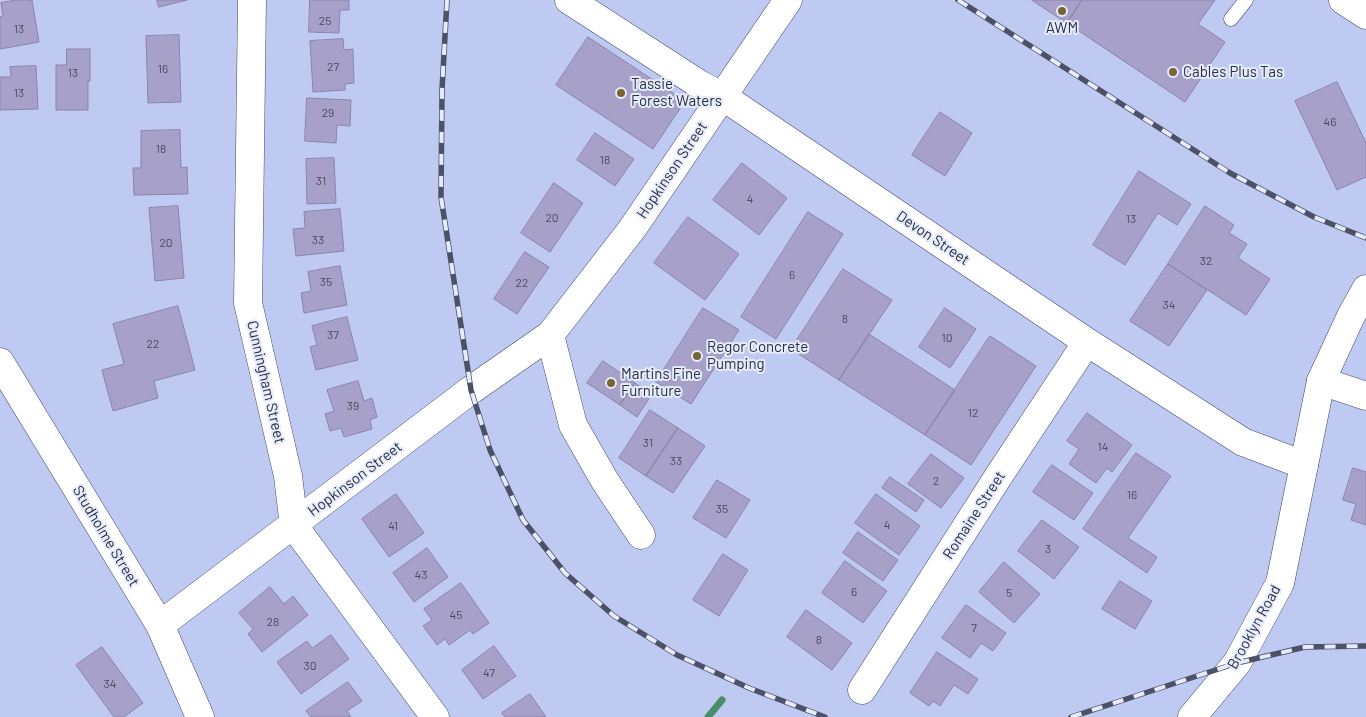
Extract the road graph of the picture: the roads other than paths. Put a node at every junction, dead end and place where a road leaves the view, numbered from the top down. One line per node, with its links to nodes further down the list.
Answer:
1 (252, 0): 16 (street, Cunningham Street)
2 (788, 0): 8 (street, Hopkinson Street)
3 (1246, 0): 7 (lane)
4 (1343, 0): 6 (street)
5 (574, 2): 8 (street, Devon Street)
6 (1366, 15)
7 (1231, 20)
8 (722, 96): 10 (street, Hopkinson Street); 11 (street, Devon Street)
9 (1366, 289): 13 (street, Brooklyn Road)
10 (550, 335): 16 (street, Hopkinson Street); 17 (street)
11 (1087, 342): 15 (street, Devon Street); 19 (street, Romaine Street)
12 (0, 362): 18 (street, Studholme Street)
13 (1321, 381): 14 (street); 15 (street, Brooklyn Road)
14 (1366, 396)
15 (1304, 465): 22 (street, Brooklyn Road)
16 (294, 526): 18 (street, Hopkinson Street); 21 (street, Cunningham Street)
17 (641, 535)
18 (160, 625): 20 (street, Studholme Street)
19 (862, 690)
20 (200, 717)
21 (434, 717)
22 (1192, 717)

